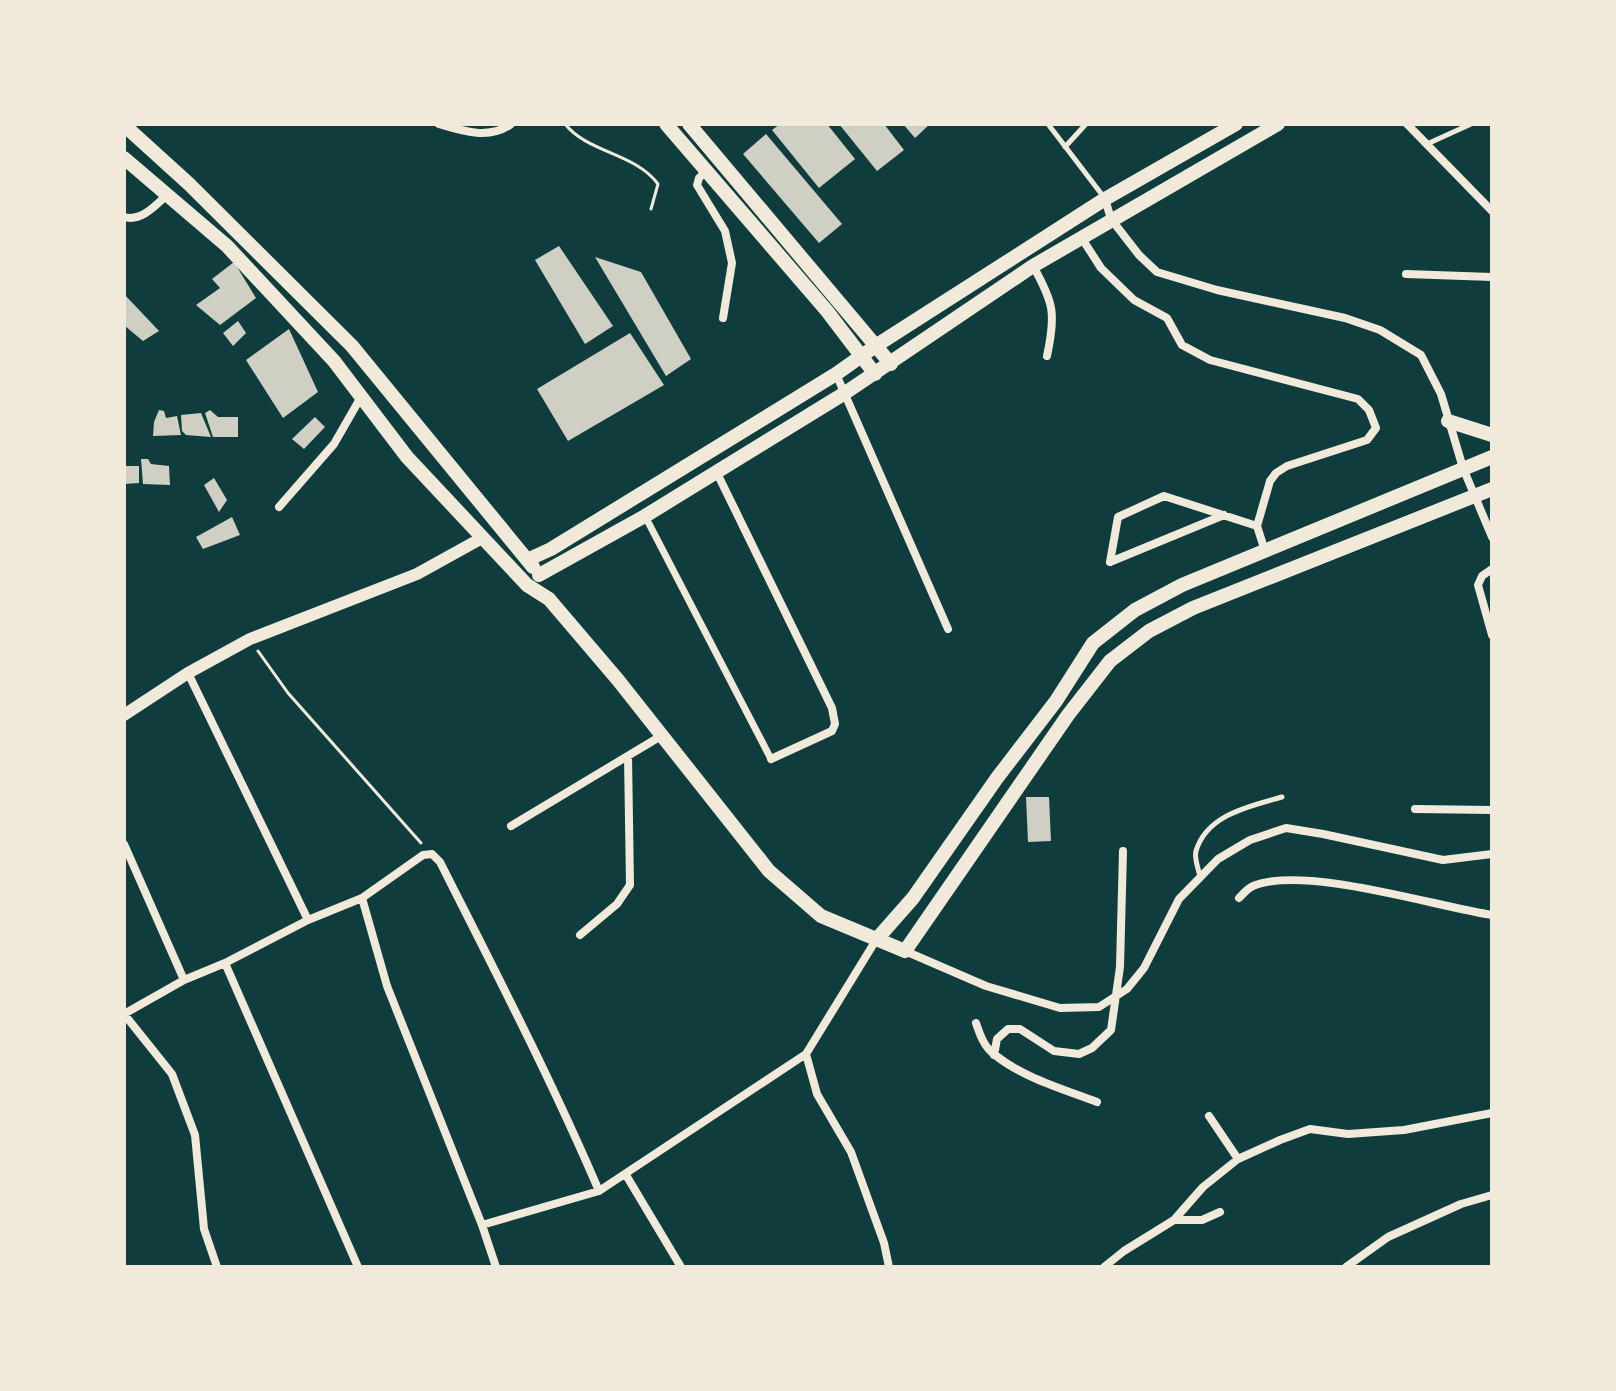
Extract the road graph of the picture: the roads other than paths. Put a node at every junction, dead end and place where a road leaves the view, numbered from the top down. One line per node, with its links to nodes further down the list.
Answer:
1 (439, 124): 2 (street)
2 (511, 124)
3 (689, 124): 26 (main road)
4 (1048, 124): 13 (lane)
5 (1086, 124): 13 (lane)
6 (1236, 124): 17 (main road)
7 (1278, 124): 20 (main road)
8 (1407, 124): 12 (street)
9 (1471, 124): 12 (lane)
10 (124, 125): 48 (main road)
11 (668, 125): 15 (main road)
12 (1427, 144): 18 (street)
13 (1065, 147): 17 (lane)
14 (124, 158): 16 (main road)
15 (706, 171): 25 (street); 27 (main road)
16 (167, 195): 19 (street); 33 (main road)
17 (1105, 199): 20 (street); 26 (main road)
18 (1492, 211)
19 (124, 217)
20 (1111, 219): 21 (main road); 34 (street)
21 (1081, 237): 22 (main road); 44 (street)
22 (1033, 266): 28 (street); 29 (main road)
23 (1406, 274): 24 (street)
24 (1492, 277)
25 (723, 318)
26 (877, 345): 27 (main road); 29 (main road)
27 (862, 356): 30 (main road); 31 (main road)
28 (1047, 356)
29 (891, 364): 31 (main road)
30 (836, 374): 32 (street); 48 (main road)
31 (875, 374): 32 (main road)
32 (845, 393): 38 (main road); 54 (street)
33 (361, 397): 41 (street); 46 (main road)
34 (1448, 421): 35 (main road); 37 (street)
35 (1492, 435)
36 (1492, 457): 37 (main road)
37 (1463, 468): 40 (street); 47 (main road)
38 (717, 473): 43 (main road); 60 (street)
39 (1492, 489): 40 (main road)
40 (1475, 496): 45 (street); 75 (main road)
41 (279, 507)
42 (1225, 515): 42 (street); 44 (street)
43 (645, 516): 51 (main road); 60 (street)
44 (1257, 526): 47 (street)
45 (1492, 537)
46 (482, 538): 50 (main road); 56 (street)
47 (1265, 551): 74 (main road)
48 (527, 560): 50 (street); 51 (main road)
49 (1492, 569): 55 (street)
50 (515, 570): 52 (main road)
51 (539, 575): 52 (street); 53 (main road)
52 (527, 585): 53 (main road)
53 (549, 599): 58 (main road)
54 (948, 629)
55 (1492, 635)
56 (188, 673): 57 (street); 72 (street)
57 (124, 715)
58 (661, 736): 59 (street); 74 (main road)
59 (628, 756): 64 (street); 73 (street)
60 (771, 759)
61 (1282, 797): 68 (lane)
62 (1415, 809): 63 (street)
63 (1492, 810)
64 (511, 826)
65 (124, 844): 77 (street)
66 (1123, 851): 78 (street)
67 (1492, 854): 68 (street)
68 (1200, 877): 78 (street)
69 (362, 898): 72 (street); 88 (street); 92 (street)
70 (1239, 898): 71 (street)
71 (1492, 915)
72 (308, 920): 76 (street)
73 (580, 935)
74 (876, 940): 75 (main road); 81 (street)
75 (905, 951): 78 (street)
76 (225, 963): 77 (street); 94 (street)
77 (184, 980): 79 (street)
78 (1117, 997): 82 (street)
79 (124, 1014): 93 (street)
80 (976, 1023): 82 (street)
81 (806, 1054): 87 (street); 97 (street)
82 (994, 1055): 83 (street)
83 (1097, 1102)
84 (1492, 1113): 86 (street)
85 (1209, 1116): 86 (street)
86 (1238, 1159): 91 (street)
87 (626, 1175): 88 (street); 96 (street)
88 (599, 1191): 92 (street)
89 (1492, 1195): 99 (street)
90 (1220, 1212): 91 (street)
91 (1174, 1220): 98 (street)
92 (482, 1225): 95 (street)
93 (217, 1267)
94 (358, 1267)
95 (496, 1267)
96 (681, 1267)
97 (889, 1267)
98 (1104, 1267)
99 (1346, 1267)

